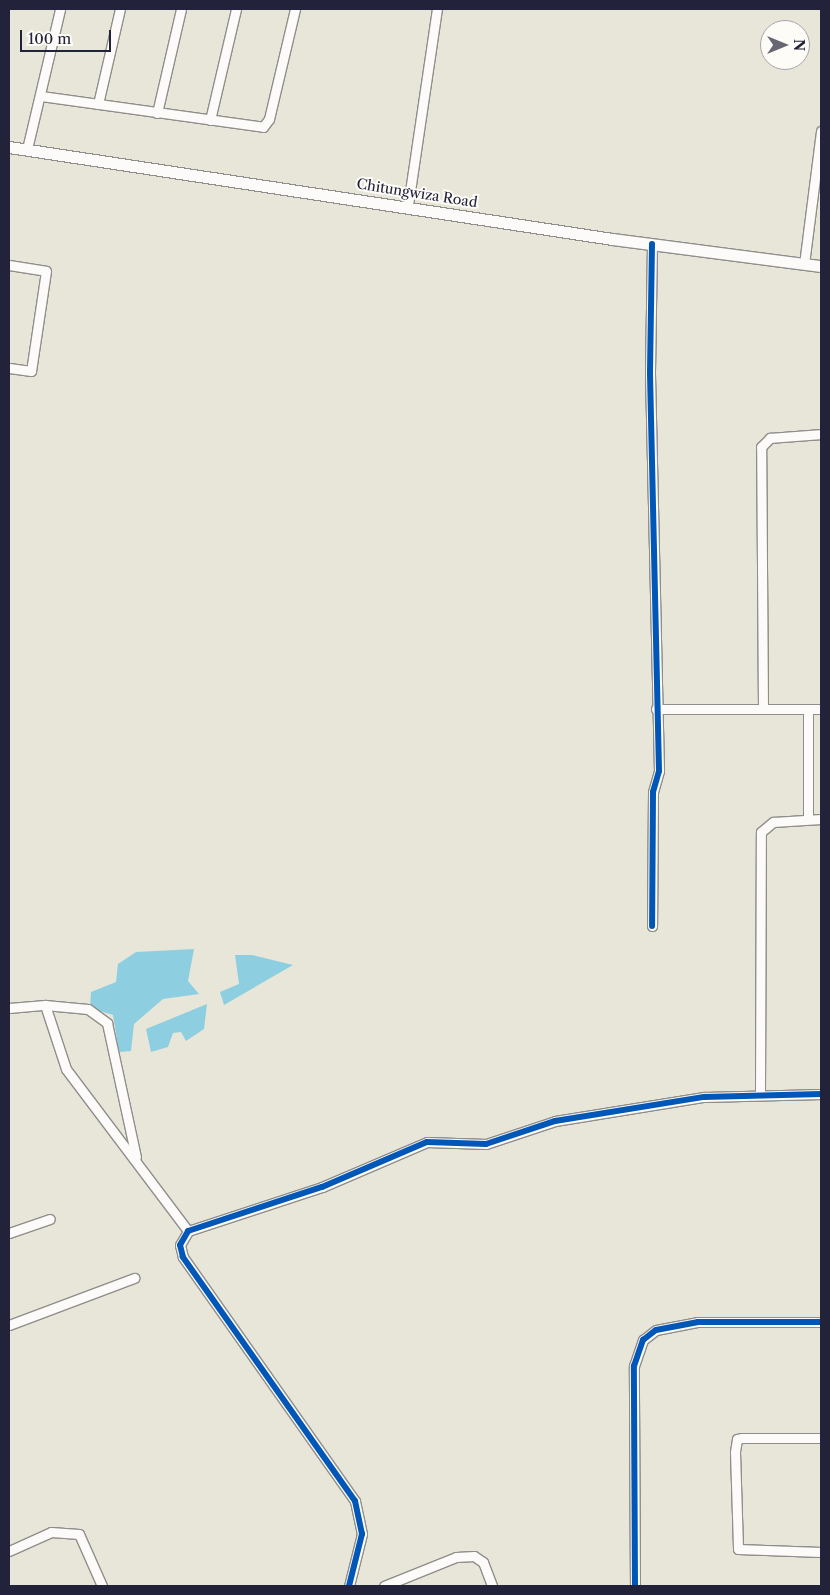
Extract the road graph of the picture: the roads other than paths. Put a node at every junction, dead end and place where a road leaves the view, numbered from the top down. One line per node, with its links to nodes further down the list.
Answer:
1 (60, 9): 7 (street)
2 (120, 9): 8 (street)
3 (182, 9): 9 (street)
4 (236, 9): 10 (street)
5 (296, 9): 10 (street)
6 (437, 9): 15 (street)
7 (41, 96): 8 (street); 13 (street)
8 (98, 104): 9 (street)
9 (157, 113): 10 (street)
10 (210, 120)
11 (821, 131): 14 (street)
12 (9, 147): 13 (main road, Chitungwiza Road)
13 (27, 149): 15 (main road, Chitungwiza Road)
14 (816, 203): 17 (street)
15 (408, 206): 16 (main road, Chitungwiza Road)
16 (652, 244): 17 (main road, Chitungwiza Road); 22 (street)
17 (804, 264): 19 (main road, Chitungwiza Road)
18 (9, 265): 20 (street)
19 (821, 266)
20 (9, 368)
21 (821, 434): 23 (street)
22 (656, 709): 23 (street); 28 (street)
23 (763, 709): 24 (street)
24 (808, 709): 25 (street); 26 (street)
25 (821, 709)
26 (808, 819): 27 (street); 31 (street)
27 (821, 819)
28 (652, 926)
29 (45, 1005): 30 (street); 33 (street); 33 (street)
30 (9, 1008)
31 (760, 1093): 32 (street); 35 (street)
32 (821, 1094)
33 (137, 1161): 35 (street)
34 (50, 1219): 36 (street)
35 (188, 1230): 44 (street)
36 (9, 1233)
37 (134, 1278): 39 (street)
38 (821, 1322): 47 (street)
39 (9, 1325)
40 (821, 1438): 42 (street)
41 (9, 1551): 43 (street)
42 (821, 1552)
43 (102, 1586)
44 (349, 1586)
45 (384, 1586): 46 (street)
46 (492, 1586)
47 (635, 1586)

